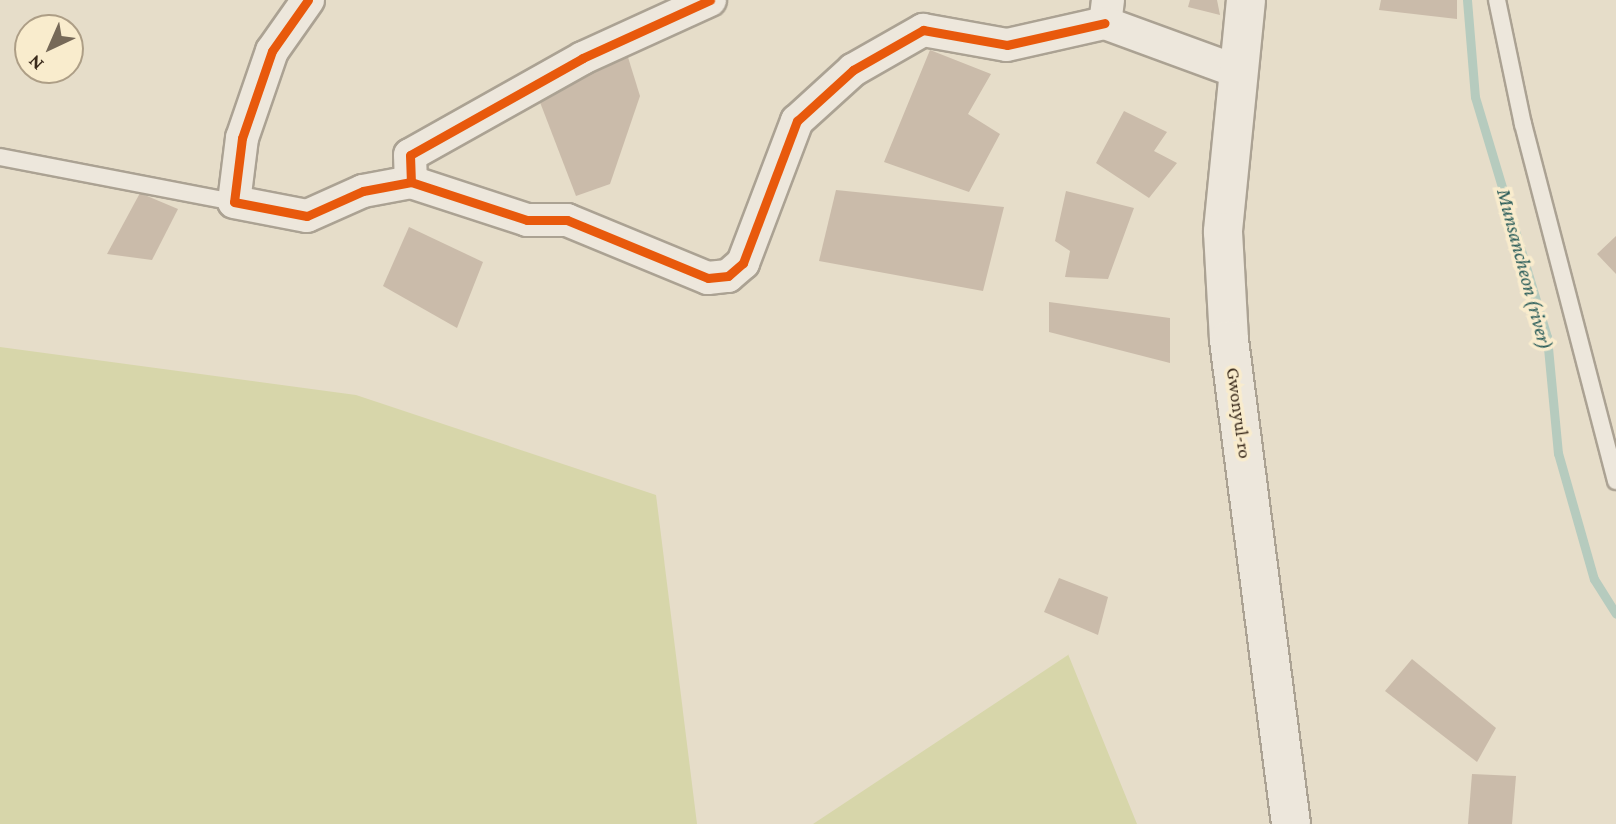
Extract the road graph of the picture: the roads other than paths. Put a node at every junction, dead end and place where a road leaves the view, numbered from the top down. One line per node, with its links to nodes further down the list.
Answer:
1 (308, 0): 9 (street)
2 (710, 0): 8 (street)
3 (1246, 0): 6 (main road, Gwonyul-ro)
4 (1497, 0): 10 (lane)
5 (1107, 12): 6 (street); 8 (street)
6 (1236, 71): 11 (main road, Gwonyul-ro)
7 (0, 158): 9 (lane)
8 (411, 182): 9 (street)
9 (234, 202)
10 (1616, 481)
11 (1291, 824)

